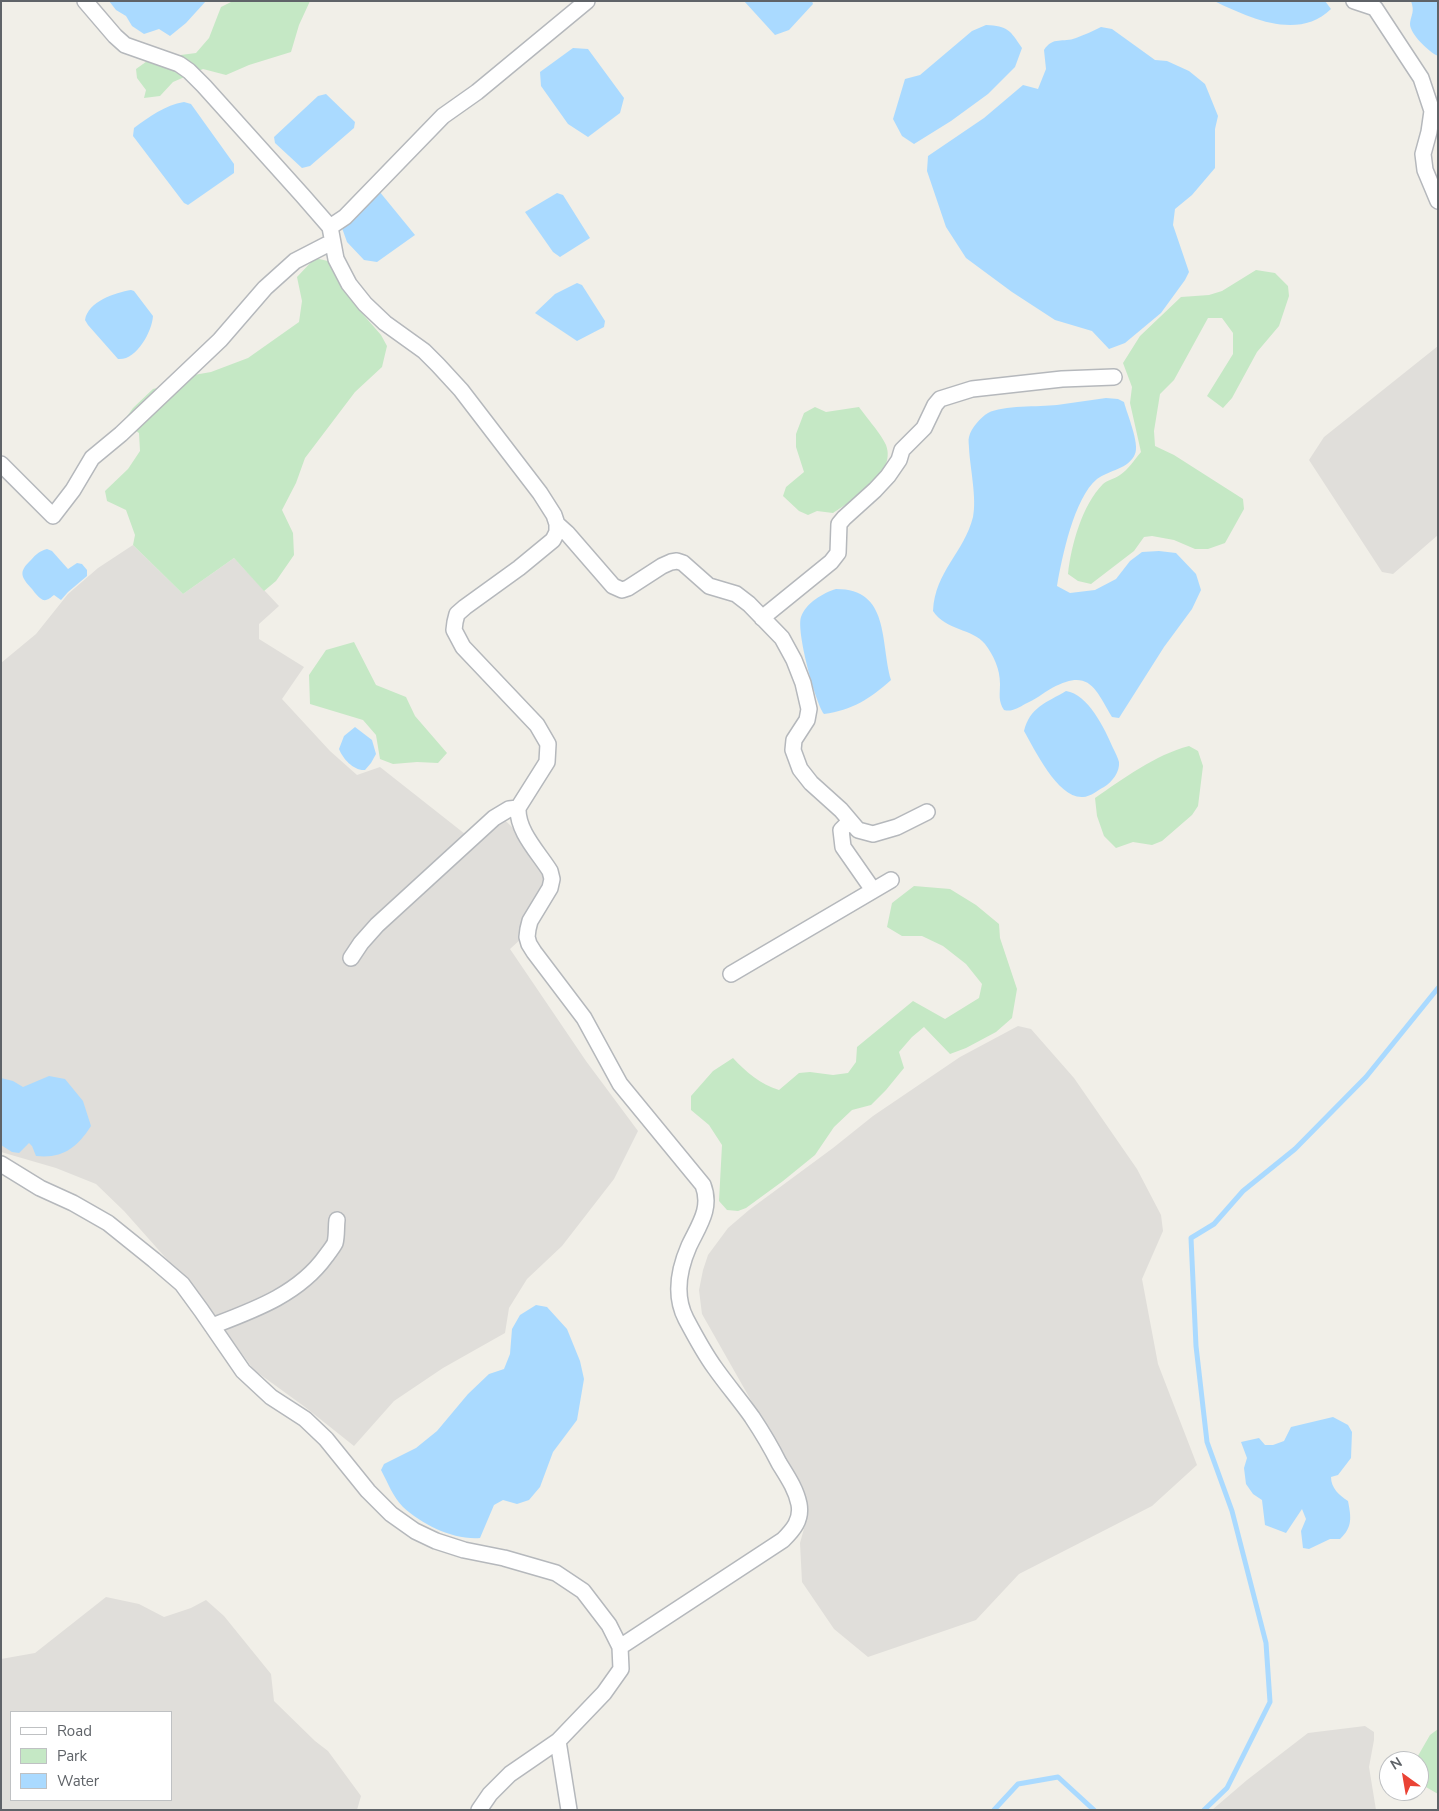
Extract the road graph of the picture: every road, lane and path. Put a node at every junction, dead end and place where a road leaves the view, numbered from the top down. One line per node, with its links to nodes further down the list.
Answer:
1 (85, 1): 5 (street)
2 (587, 1): 5 (street)
3 (1354, 1): 4 (street)
4 (1438, 202)
5 (330, 228): 6 (street)
6 (332, 244): 8 (street); 9 (street)
7 (1114, 377): 10 (street)
8 (1, 464)
9 (557, 524): 10 (street); 11 (street)
10 (762, 618): 13 (street)
11 (518, 808): 16 (street); 21 (street)
12 (927, 812): 13 (street)
13 (849, 822): 15 (street)
14 (891, 880): 15 (street)
15 (874, 890): 17 (street)
16 (351, 958)
17 (731, 974)
18 (1, 1164): 20 (street)
19 (337, 1220): 20 (street)
20 (212, 1326): 21 (street)
21 (620, 1647): 22 (street)
22 (558, 1741): 23 (street); 24 (street)
23 (479, 1810)
24 (569, 1810)

